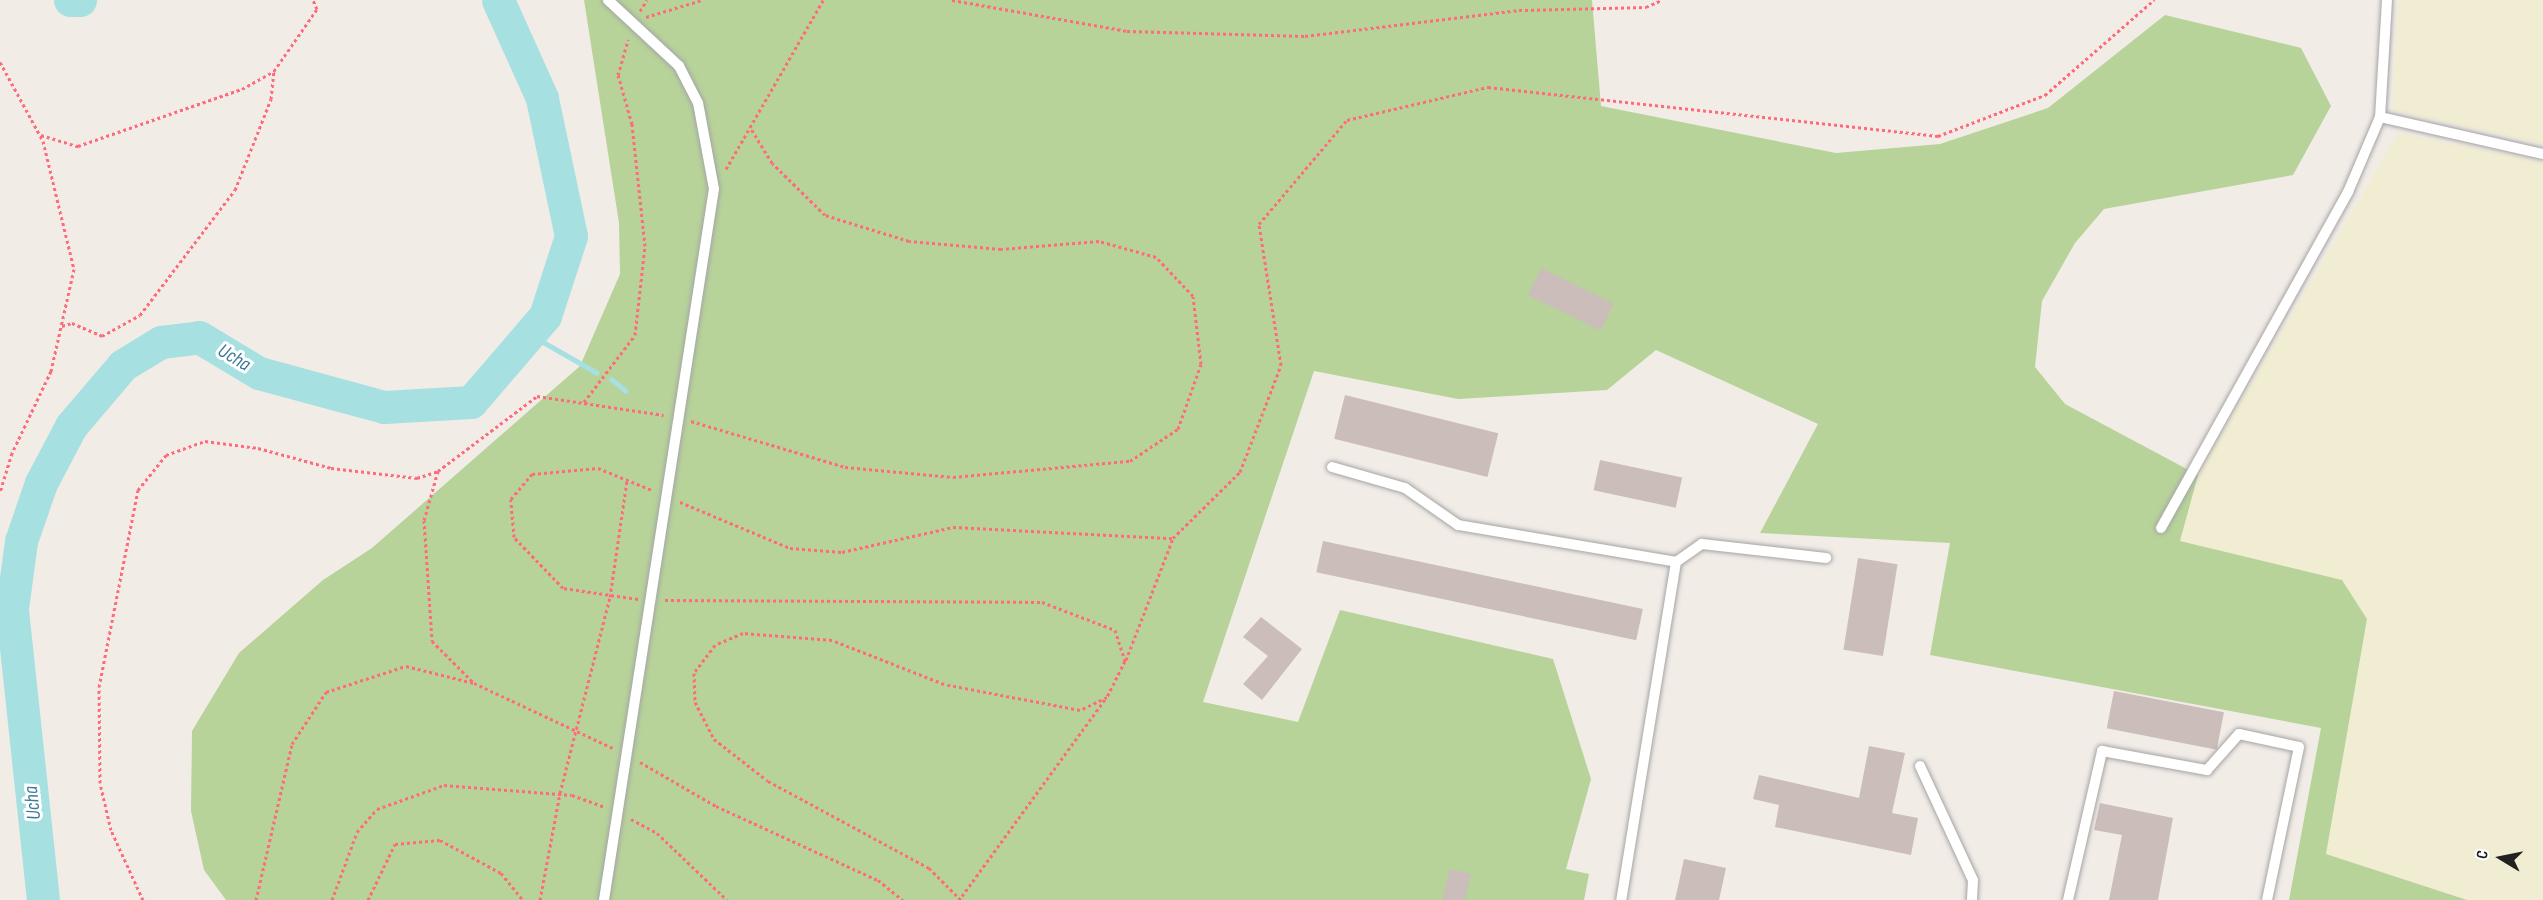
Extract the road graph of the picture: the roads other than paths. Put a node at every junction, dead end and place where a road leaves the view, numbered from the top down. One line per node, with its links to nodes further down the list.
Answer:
1 (608, 0): 10 (lane)
2 (2387, 0): 3 (lane)
3 (2380, 117): 4 (lane); 6 (lane)
4 (2543, 154)
5 (1332, 468): 8 (lane)
6 (2161, 528)
7 (1826, 558): 8 (lane)
8 (1676, 562): 11 (lane)
9 (1920, 766): 12 (lane)
10 (604, 900)
11 (1621, 900)
12 (1972, 900)
13 (2068, 900): 14 (lane)
14 (2267, 900)

